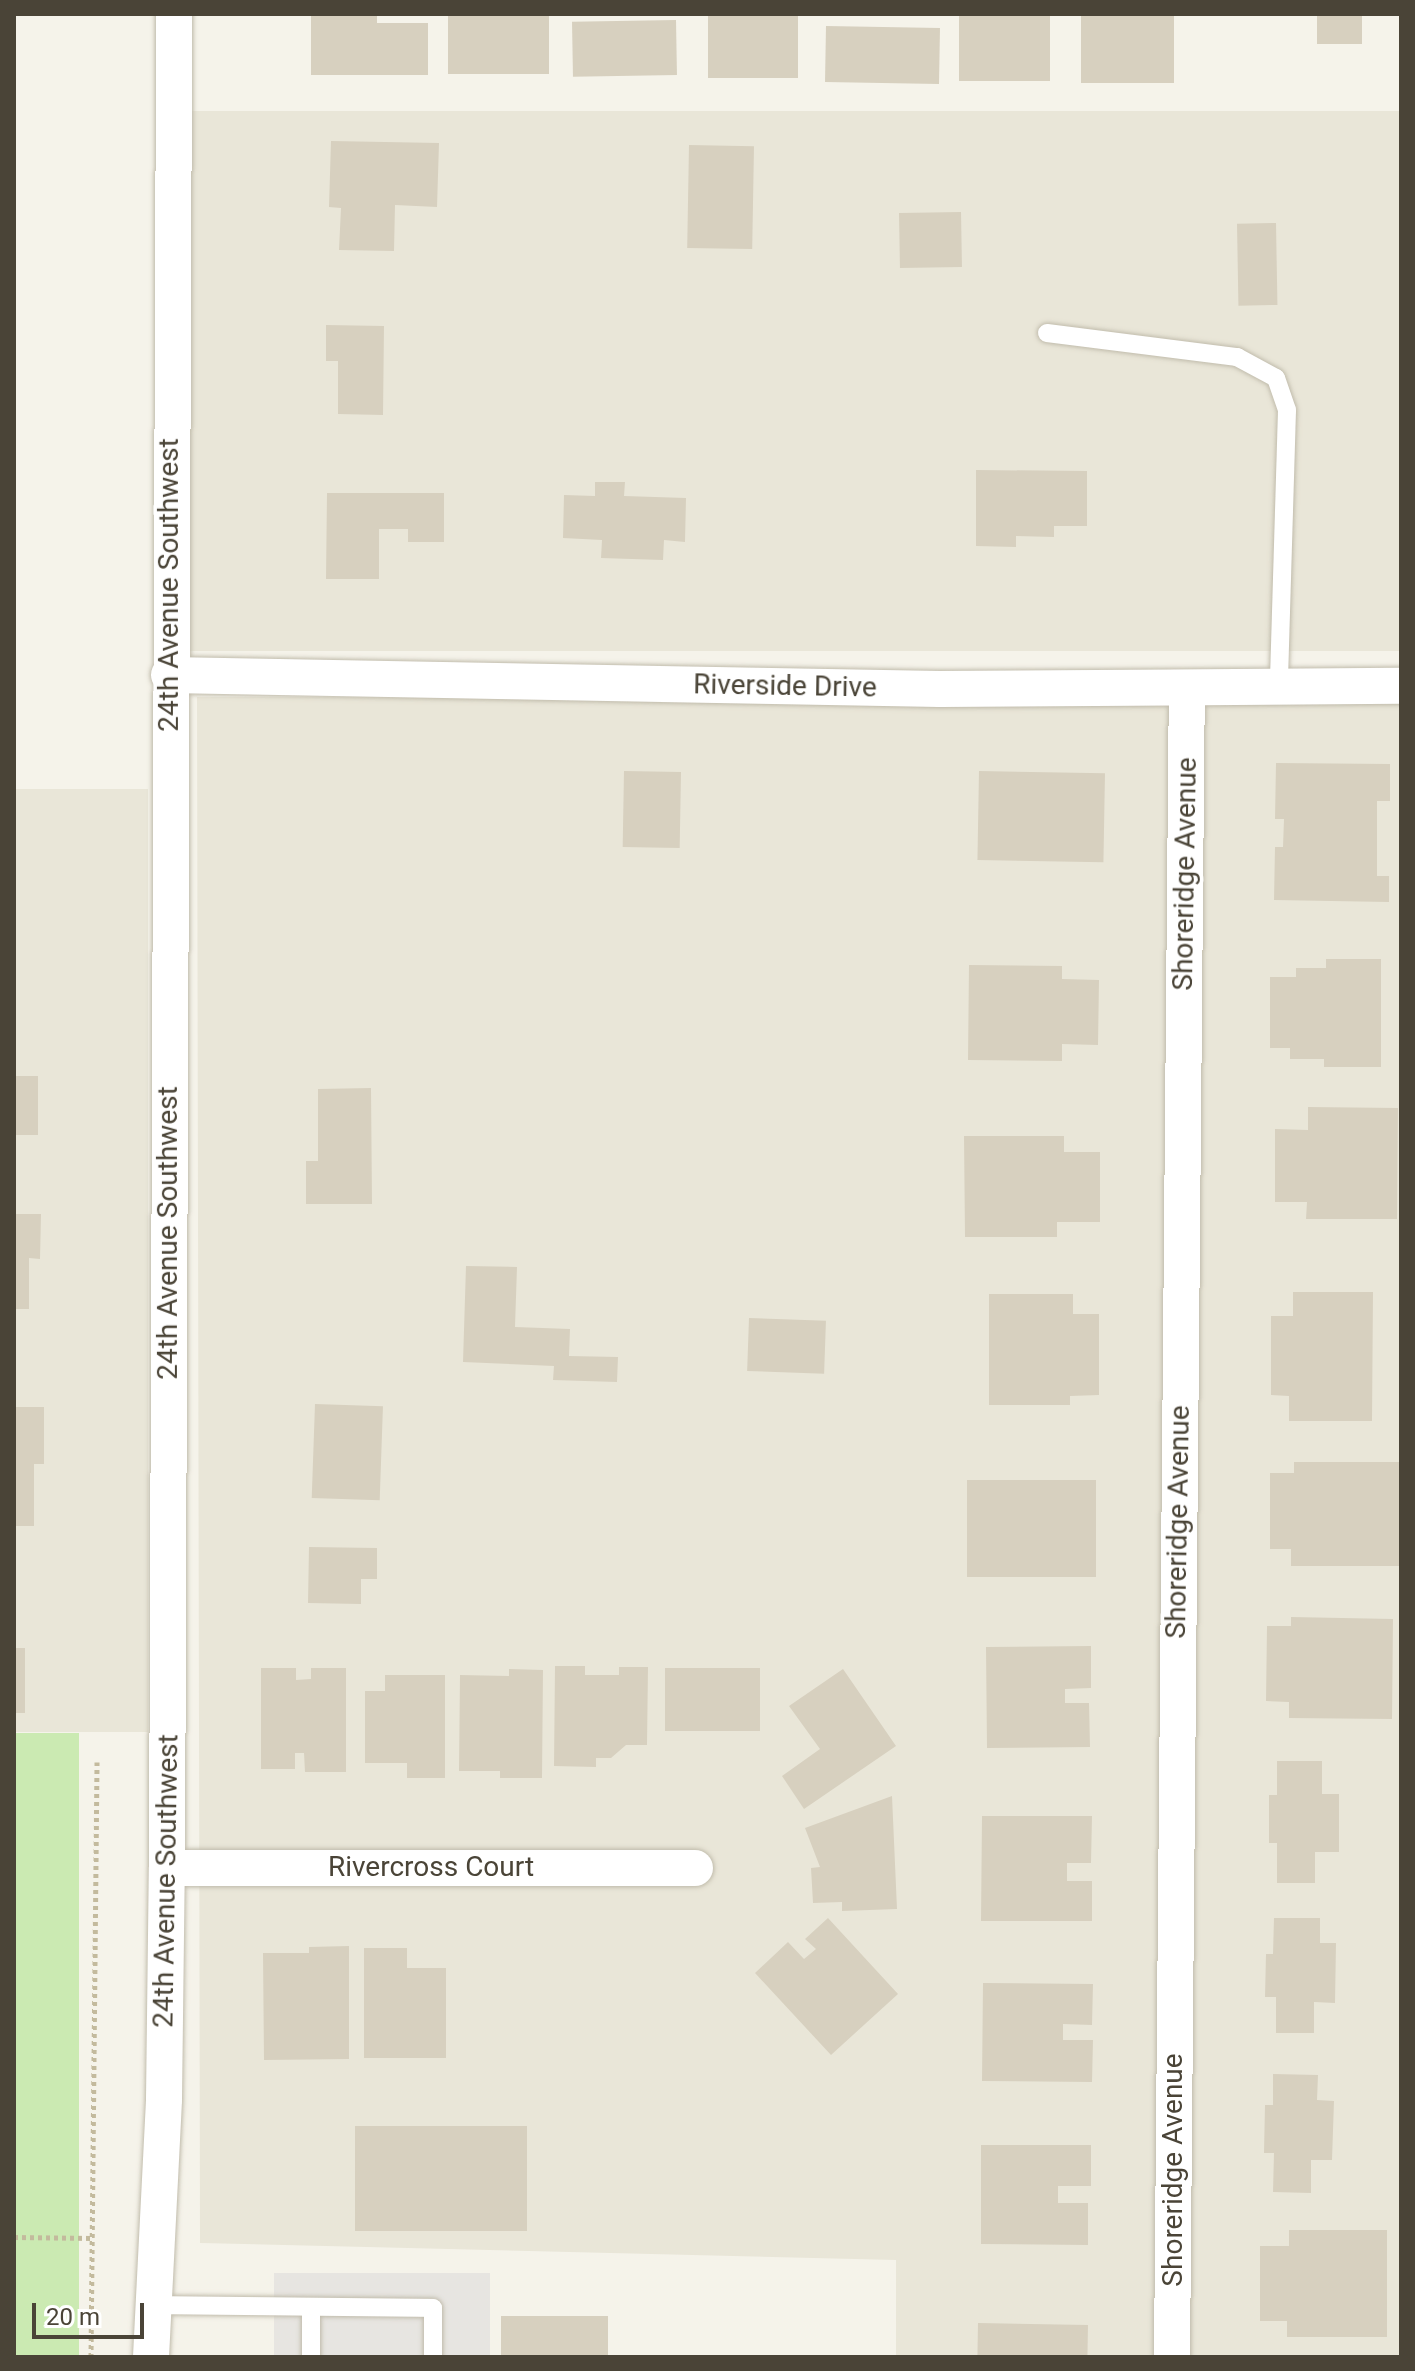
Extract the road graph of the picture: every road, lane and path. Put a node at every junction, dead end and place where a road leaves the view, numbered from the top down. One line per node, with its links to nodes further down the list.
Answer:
1 (174, 14): 3 (street, 24th Avenue Southwest)
2 (1047, 333): 5 (lane)
3 (169, 675): 6 (street, Riverside Drive); 8 (street, 24th Avenue Southwest)
4 (1401, 686): 5 (street, Riverside Drive)
5 (1279, 687): 6 (street, Riverside Drive)
6 (1187, 688): 18 (street, Shoreridge Avenue)
7 (97, 1762): 11 (path)
8 (167, 1868): 9 (street, Rivercross Court); 12 (street, 24th Avenue Southwest)
9 (695, 1868)
10 (14, 2237): 11 (path)
11 (93, 2238): 14 (path)
12 (154, 2305): 13 (lane); 15 (street, 24th Avenue Southwest)
13 (311, 2307): 16 (lane); 17 (lane)
14 (91, 2357)
15 (151, 2357)
16 (311, 2357)
17 (433, 2357)
18 (1172, 2357)

